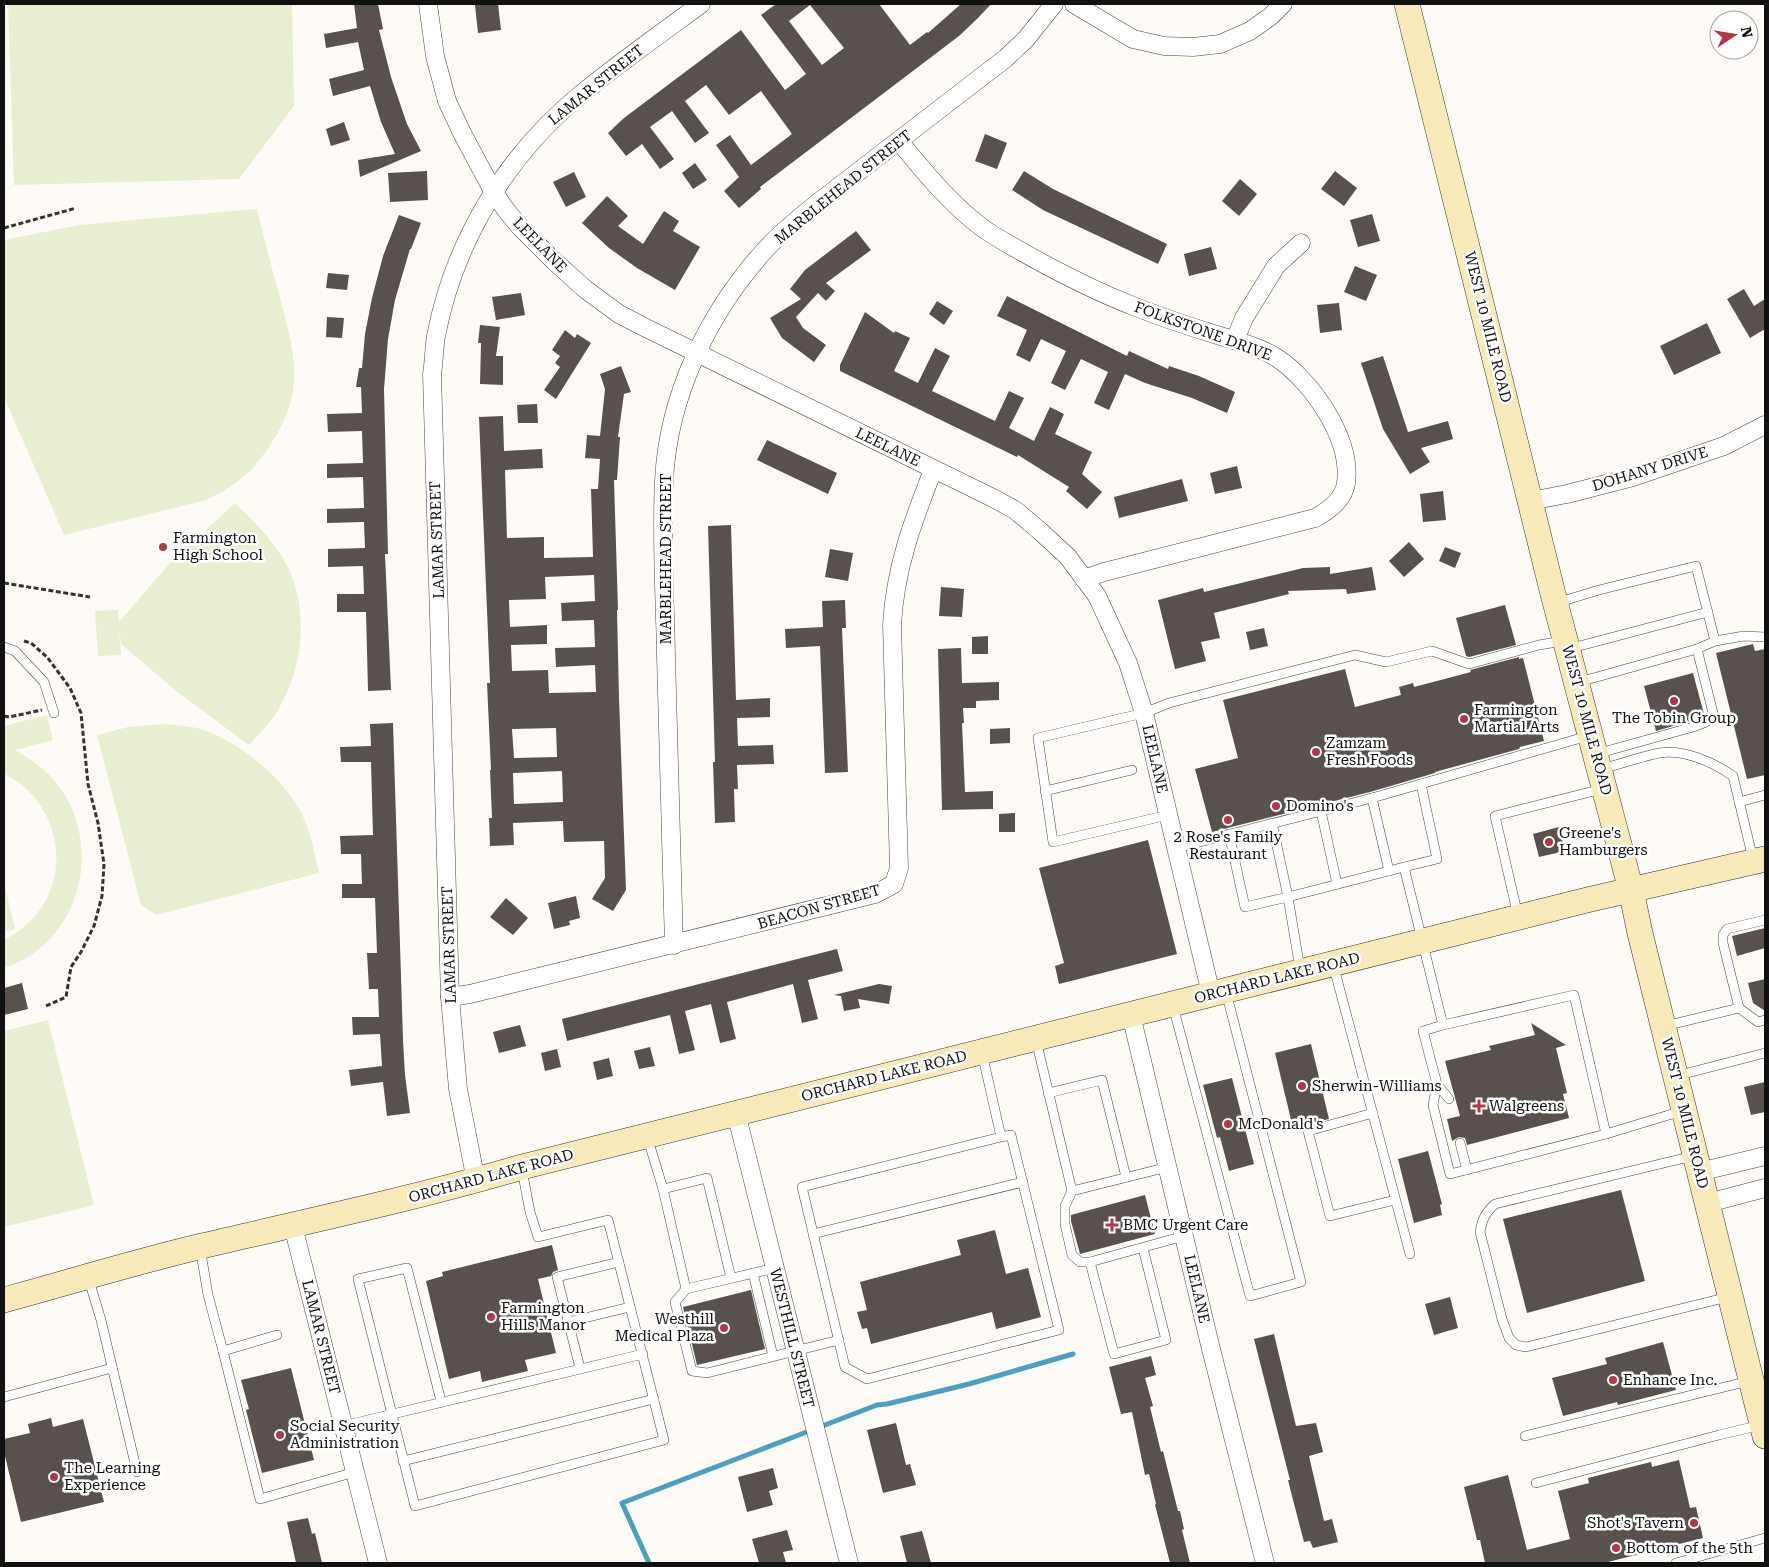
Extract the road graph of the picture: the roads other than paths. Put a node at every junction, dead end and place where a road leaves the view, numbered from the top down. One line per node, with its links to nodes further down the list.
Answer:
1 (428, 4): 8 (street, LEELANE)
2 (701, 4): 8 (street, LAMAR STREET)
3 (1054, 4): 7 (street, MARBLEHEAD STREET)
4 (1074, 4): 5 (street)
5 (1283, 4)
6 (1407, 4): 14 (main road, WEST 10 MILE ROAD)
7 (899, 141): 10 (street, FOLKSTONE DRIVE); 11 (street, MARBLEHEAD STREET)
8 (493, 191): 11 (street, LEELANE); 51 (street, LAMAR STREET)
9 (1301, 243): 10 (street)
10 (1236, 340): 15 (street, FOLKSTONE DRIVE)
11 (697, 352): 13 (street, LEELANE); 47 (street, MARBLEHEAD STREET)
12 (1765, 425): 14 (street, DOHANY DRIVE)
13 (933, 470): 15 (street, LEELANE); 47 (street, BEACON STREET)
14 (1530, 501): 16 (main road, WEST 10 MILE ROAD)
15 (1084, 579): 25 (street, LEELANE)
16 (1556, 603): 17 (lane); 20 (main road, WEST 10 MILE ROAD)
17 (1708, 612): 19 (lane); 20 (lane)
18 (1765, 637): 19 (lane)
19 (1715, 641): 22 (lane)
20 (1567, 645): 23 (main road, WEST 10 MILE ROAD); 25 (lane)
21 (4, 647): 24 (lane)
22 (1697, 649): 23 (lane); 26 (lane)
23 (1577, 682): 26 (main road, WEST 10 MILE ROAD)
24 (53, 710)
25 (1144, 714): 29 (lane); 34 (street, LEELANE)
26 (1598, 762): 28 (lane); 32 (lane); 42 (main road, WEST 10 MILE ROAD); 44 (lane)
27 (1132, 770): 29 (lane)
28 (1421, 784): 31 (lane); 39 (lane)
29 (1045, 791): 34 (lane)
30 (1765, 795): 32 (lane)
31 (1372, 798): 33 (lane); 40 (lane)
32 (1739, 802): 38 (lane)
33 (1321, 811): 35 (lane); 41 (lane)
34 (1168, 815): 37 (street, LEELANE)
35 (1272, 823): 36 (lane); 43 (lane)
36 (1229, 834): 37 (lane); 43 (lane)
37 (1176, 848): 50 (street, LEELANE)
38 (1759, 861): 42 (main road, ORCHARD LAKE ROAD)
39 (1404, 867): 40 (lane); 46 (lane)
40 (1389, 871): 41 (lane)
41 (1337, 884): 43 (lane)
42 (1631, 890): 44 (main road, ORCHARD LAKE ROAD); 57 (main road, WEST 10 MILE ROAD)
43 (1288, 897): 49 (lane)
44 (1518, 918): 46 (main road, ORCHARD LAKE ROAD)
45 (1765, 920): 53 (lane)
46 (1422, 942): 48 (main road, ORCHARD LAKE ROAD); 56 (lane)
47 (674, 945): 51 (street, BEACON STREET)
48 (1333, 964): 49 (main road, ORCHARD LAKE ROAD); 67 (lane)
49 (1300, 972): 50 (main road, ORCHARD LAKE ROAD)
50 (1218, 993): 52 (main road, ORCHARD LAKE ROAD); 52 (lane)
51 (450, 997): 78 (street, LAMAR STREET)
52 (1173, 1004): 54 (main road, ORCHARD LAKE ROAD)
53 (1739, 1008): 55 (lane); 57 (lane)
54 (1131, 1015): 58 (main road, ORCHARD LAKE ROAD); 75 (street, LEELANE)
55 (1765, 1020)
56 (1443, 1025): 62 (lane); 68 (lane)
57 (1664, 1026): 61 (main road, WEST 10 MILE ROAD)
58 (1035, 1038): 59 (main road, ORCHARD LAKE ROAD); 63 (lane)
59 (981, 1051): 66 (main road, ORCHARD LAKE ROAD); 70 (lane)
60 (1765, 1053): 61 (lane)
61 (1676, 1076): 65 (main road, WEST 10 MILE ROAD)
62 (1437, 1084): 64 (lane); 76 (lane)
63 (1048, 1093): 77 (lane); 82 (lane)
64 (1449, 1099)
65 (1684, 1111): 68 (lane); 73 (main road, WEST 10 MILE ROAD)
66 (736, 1113): 69 (main road, ORCHARD LAKE ROAD); 93 (street, WESTHILL STREET)
67 (1373, 1113): 83 (lane); 83 (lane)
68 (1606, 1134): 76 (lane)
69 (647, 1135): 74 (main road, ORCHARD LAKE ROAD); 81 (lane)
70 (1001, 1137): 79 (lane); 86 (lane)
71 (1460, 1143): 76 (lane)
72 (1765, 1156): 73 (street)
73 (1697, 1163): 84 (main road, WEST 10 MILE ROAD); 98 (lane)
74 (522, 1167): 78 (main road, ORCHARD LAKE ROAD); 91 (lane)
75 (1168, 1167): 77 (lane); 87 (street, LEELANE)
76 (1467, 1170)
77 (1126, 1177): 82 (lane)
78 (476, 1181): 85 (main road, ORCHARD LAKE ROAD)
79 (1023, 1182): 86 (lane); 103 (lane)
80 (1765, 1188): 84 (street)
81 (663, 1189): 96 (lane); 97 (lane)
82 (1072, 1190): 92 (lane)
83 (1395, 1200): 90 (lane)
84 (1708, 1203): 98 (main road, WEST 10 MILE ROAD)
85 (294, 1226): 88 (main road, ORCHARD LAKE ROAD); 115 (street, LAMAR STREET)
86 (813, 1234): 103 (lane)
87 (1184, 1236): 89 (lane); 125 (street, LEELANE)
88 (200, 1247): 95 (main road, ORCHARD LAKE ROAD); 105 (lane)
89 (1143, 1248): 92 (lane); 92 (lane)
90 (1410, 1254)
91 (619, 1262): 100 (lane); 101 (lane)
92 (1090, 1262)
93 (775, 1268): 94 (lane); 104 (street, WESTHILL STREET)
94 (753, 1273): 96 (lane); 107 (lane)
95 (88, 1277): 99 (main road, ORCHARD LAKE ROAD); 108 (lane)
96 (731, 1278): 97 (lane)
97 (686, 1289): 107 (lane)
98 (1730, 1296): 110 (main road, WEST 10 MILE ROAD)
99 (4, 1300)
100 (630, 1308): 101 (lane); 106 (lane)
101 (568, 1322): 109 (lane)
102 (278, 1335): 105 (lane)
103 (839, 1340): 104 (lane)
104 (796, 1350): 107 (lane); 124 (street, WESTHILL STREET)
105 (223, 1351): 120 (lane)
106 (643, 1354): 109 (lane); 112 (lane)
107 (774, 1356)
108 (112, 1368): 111 (lane); 119 (lane)
109 (580, 1368): 113 (lane)
110 (1751, 1380): 116 (main road, WEST 10 MILE ROAD); 117 (lane)
111 (4, 1397)
112 (654, 1399): 118 (lane); 118 (lane)
113 (441, 1401): 114 (lane); 114 (lane)
114 (391, 1414): 115 (lane); 118 (lane)
115 (343, 1426): 120 (street, LAMAR STREET)
116 (1764, 1431): 121 (lane)
117 (1525, 1436)
118 (403, 1461)
119 (137, 1472)
120 (355, 1472): 123 (street, LAMAR STREET)
121 (1536, 1483)
122 (1765, 1538): 126 (lane)
123 (378, 1563)
124 (849, 1563)
125 (1265, 1563)
126 (1676, 1563)

